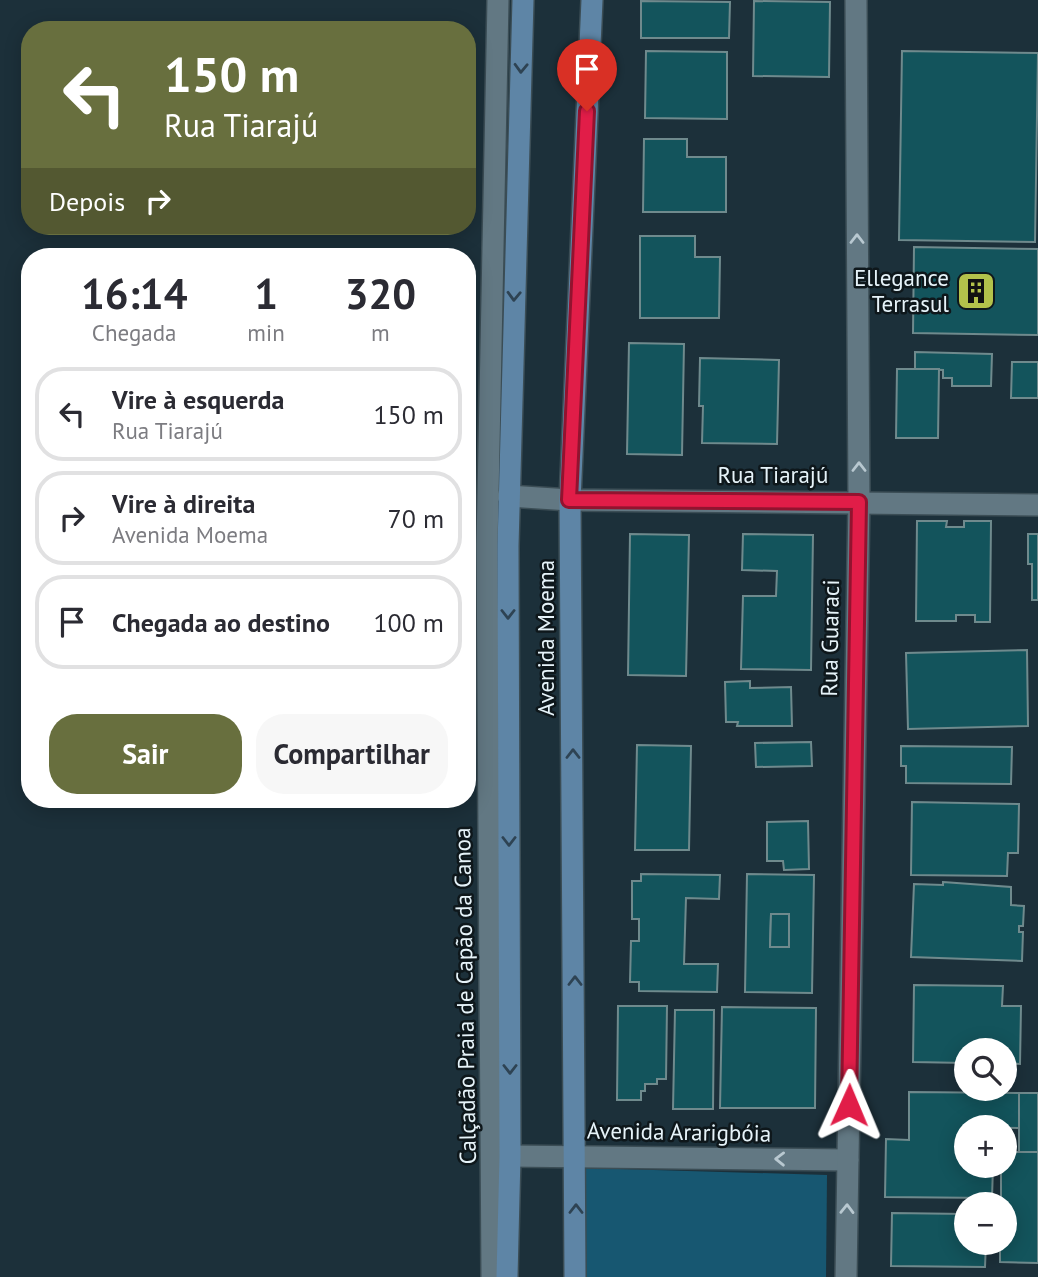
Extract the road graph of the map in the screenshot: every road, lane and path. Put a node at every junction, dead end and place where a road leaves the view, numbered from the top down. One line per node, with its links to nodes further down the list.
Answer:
1 (498, 0): 12 (street, Calçadão Praia de Capão da Canoa)
2 (523, 0): 5 (main road, Avenida Moema, one-way to 5)
3 (592, 0): 6 (main road, Avenida Moema)
4 (856, 0): 7 (street, Rua Guaraci, one-way to 4)
5 (508, 496): 6 (street, Rua Tiarajú); 9 (main road, Avenida Moema, one-way to 9)
6 (569, 500): 7 (street, Rua Tiarajú); 10 (main road, Avenida Moema, one-way to 6)
7 (859, 502): 8 (street, Rua Tiarajú); 11 (street, Rua Guaraci)
8 (1038, 505)
9 (510, 1156): 10 (street, Avenida Ararigbóia); 13 (main road, Avenida Moema)
10 (576, 1156): 11 (street, Avenida Ararigbóia, one-way to 10); 14 (main road, Avenida Moema, one-way to 10)
11 (848, 1160): 15 (street, Rua Guaraci, one-way to 11)
12 (492, 1277)
13 (507, 1277)
14 (575, 1277)
15 (846, 1277)

